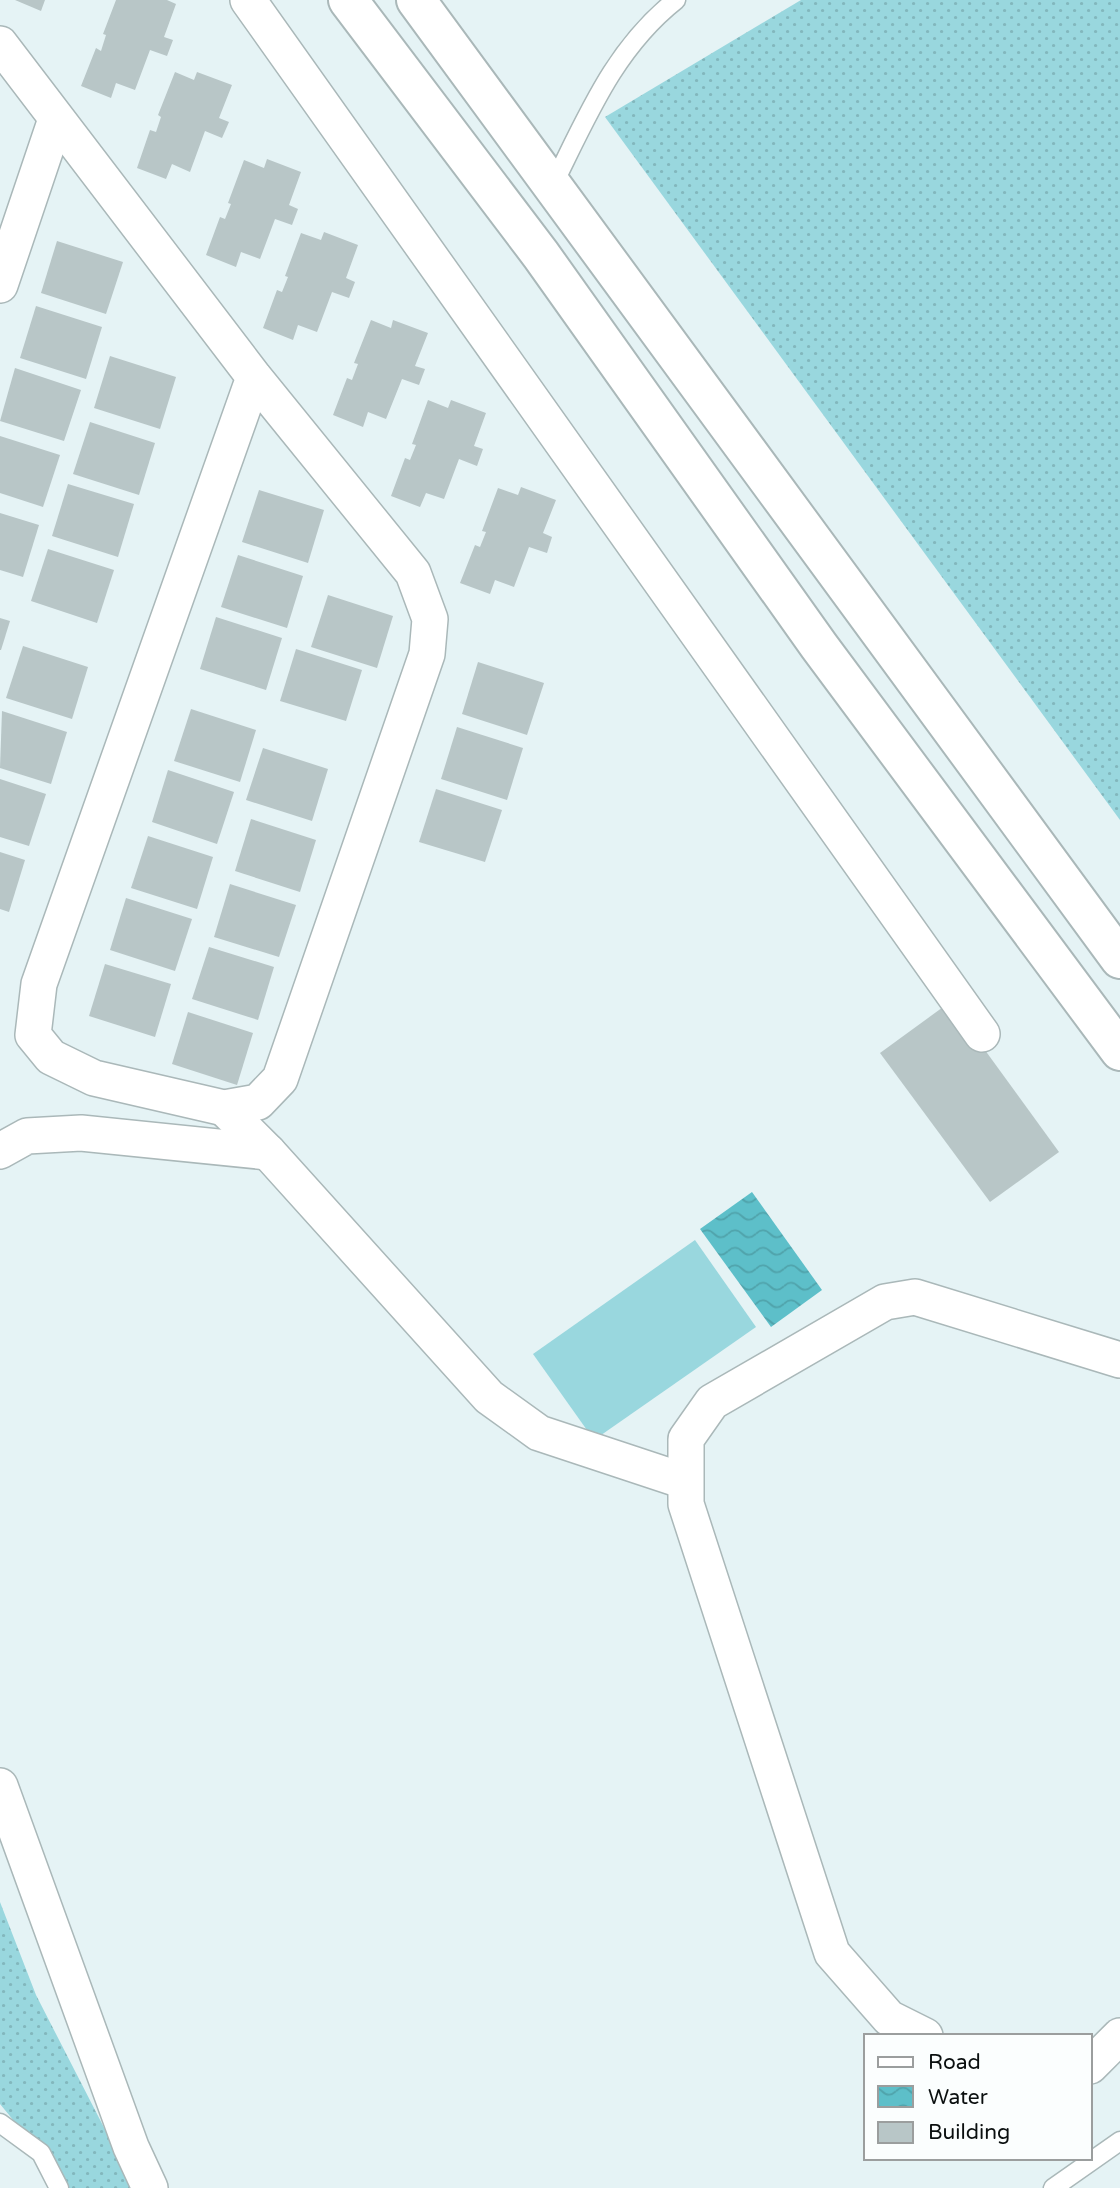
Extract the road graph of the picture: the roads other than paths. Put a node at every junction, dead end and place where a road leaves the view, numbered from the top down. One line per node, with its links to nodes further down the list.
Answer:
1 (248, 0): 11 (street)
2 (348, 0): 12 (street)
3 (415, 0): 7 (street)
4 (676, 0): 7 (lane)
5 (0, 44): 6 (street)
6 (56, 119): 8 (street); 9 (street)
7 (552, 187): 10 (street)
8 (0, 285)
9 (254, 377): 13 (street); 13 (street)
10 (1120, 959)
11 (982, 1034)
12 (1120, 1051)
13 (224, 1108): 15 (street)
14 (0, 1151): 15 (street)
15 (268, 1152): 17 (street)
16 (1120, 1360): 17 (street)
17 (684, 1481): 19 (street)
18 (0, 1786): 25 (street)
19 (921, 2034)
20 (1120, 2036): 21 (street)
21 (1092, 2064)
22 (0, 2123): 24 (lane)
23 (1120, 2141): 26 (lane)
24 (60, 2188)
25 (150, 2188)
26 (1053, 2188)

